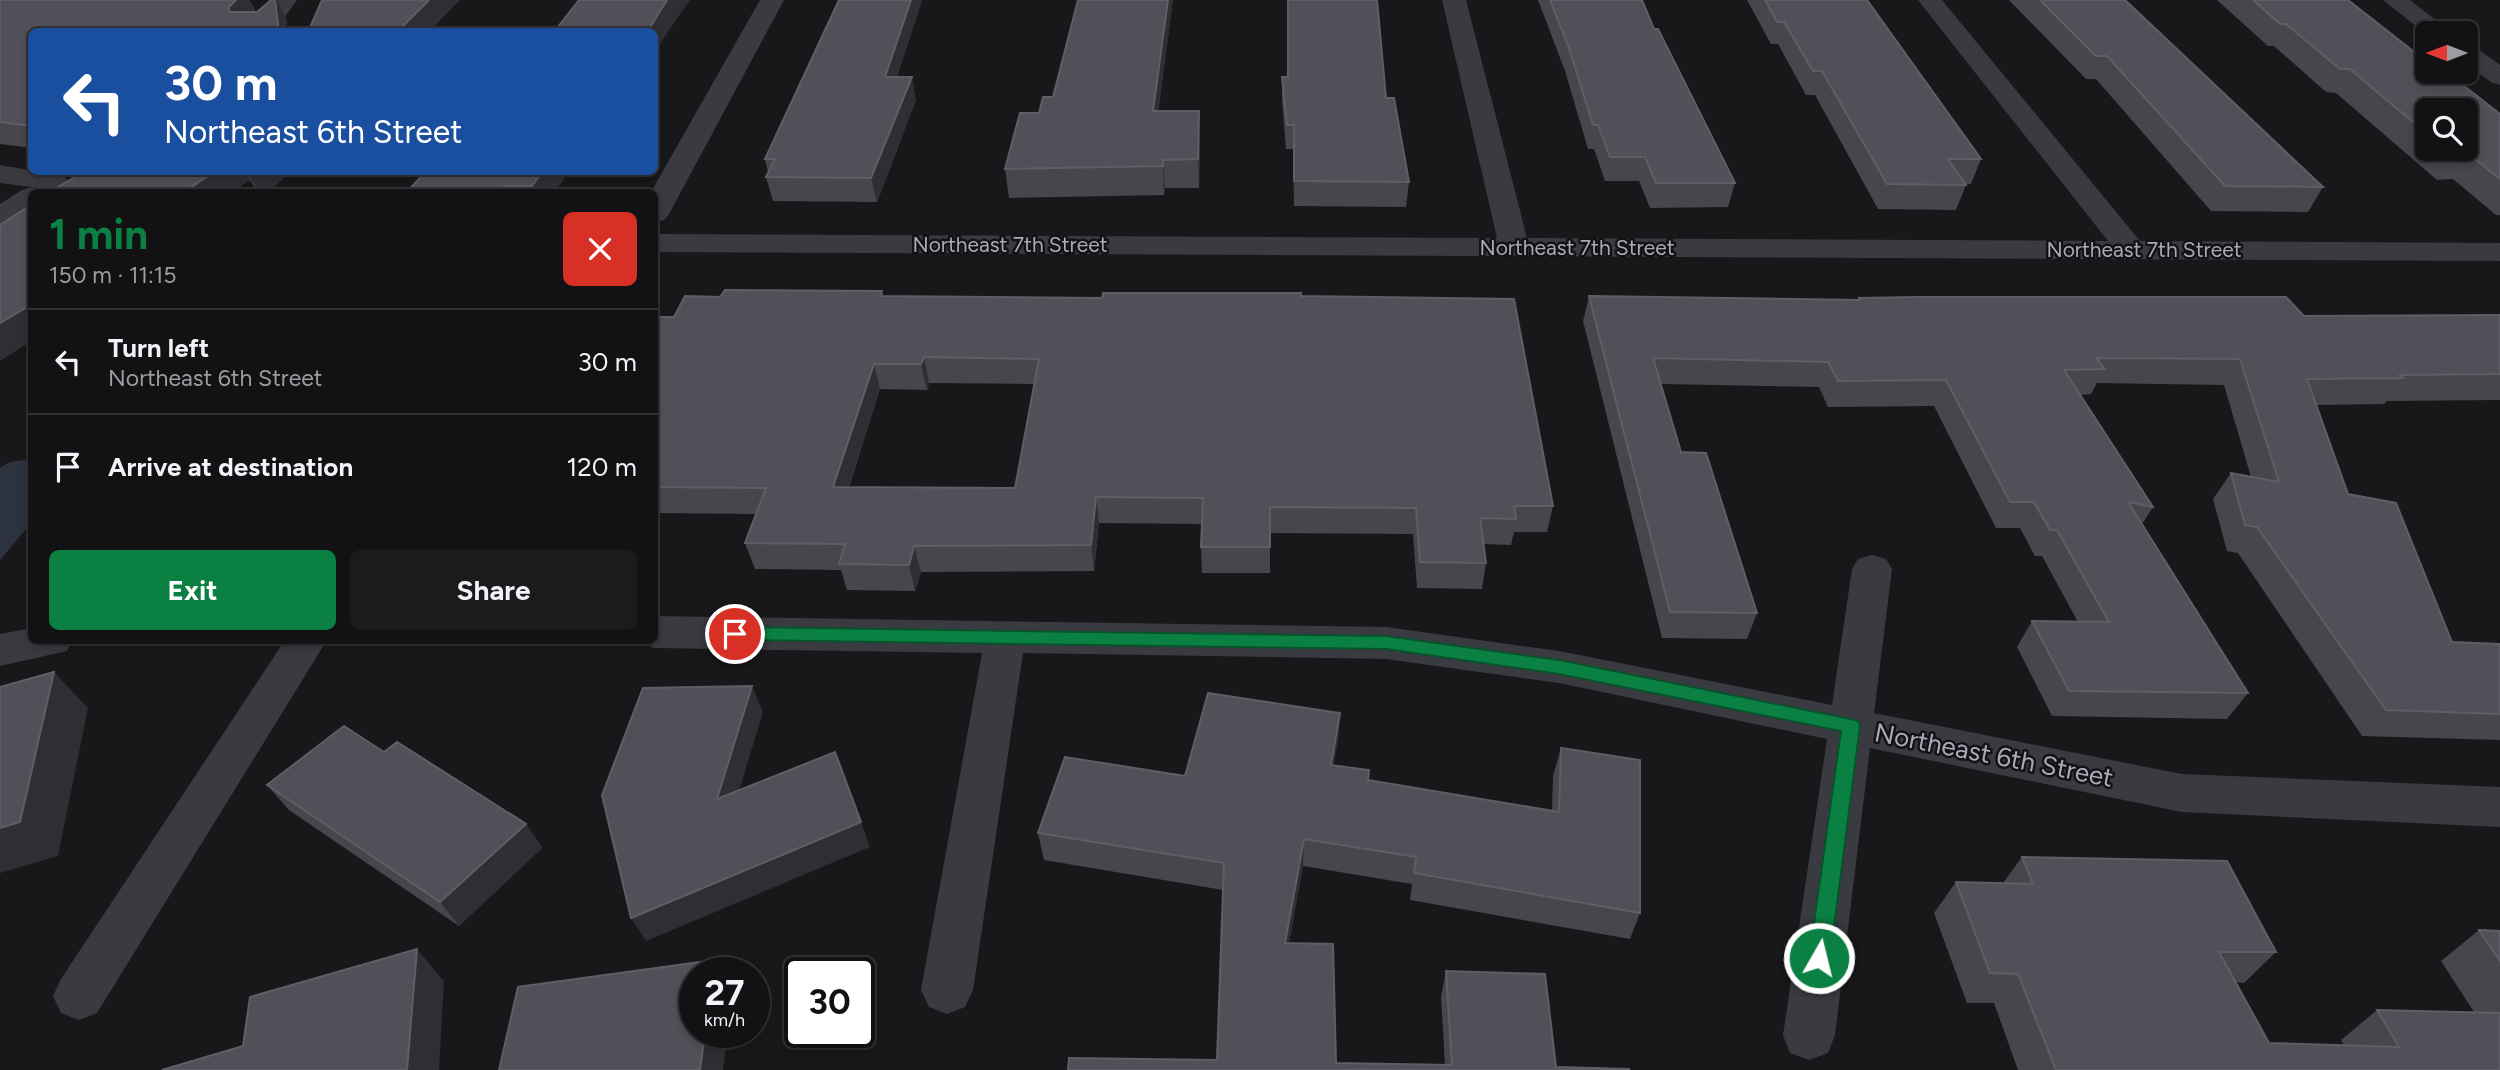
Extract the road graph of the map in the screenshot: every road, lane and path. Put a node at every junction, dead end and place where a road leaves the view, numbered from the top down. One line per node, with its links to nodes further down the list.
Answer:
1 (285, 0): 7 (street)
2 (772, 0): 13 (street)
3 (1454, 0): 16 (street)
4 (1930, 0): 17 (street)
5 (2395, 0): 6 (street)
6 (2424, 21)
7 (258, 28)
8 (2478, 61): 9 (street)
9 (2500, 78)
10 (0, 174): 11 (street)
11 (48, 186)
12 (28, 199): 14 (street)
13 (658, 207)
14 (0, 217)
15 (658, 243): 16 (street, Northeast 7th Street)
16 (1514, 247): 17 (street, Northeast 7th Street)
17 (2131, 250): 18 (street, Northeast 7th Street)
18 (2500, 252)
19 (1872, 569): 25 (street)
20 (658, 632): 21 (street, Northeast 6th Street)
21 (1005, 638): 25 (street, Northeast 6th Street); 27 (street)
22 (31, 644): 24 (street)
23 (304, 644): 28 (street)
24 (0, 650)
25 (1851, 726): 26 (street, Northeast 6th Street); 29 (street)
26 (2500, 807)
27 (947, 990)
28 (79, 996)
29 (1808, 1035)

